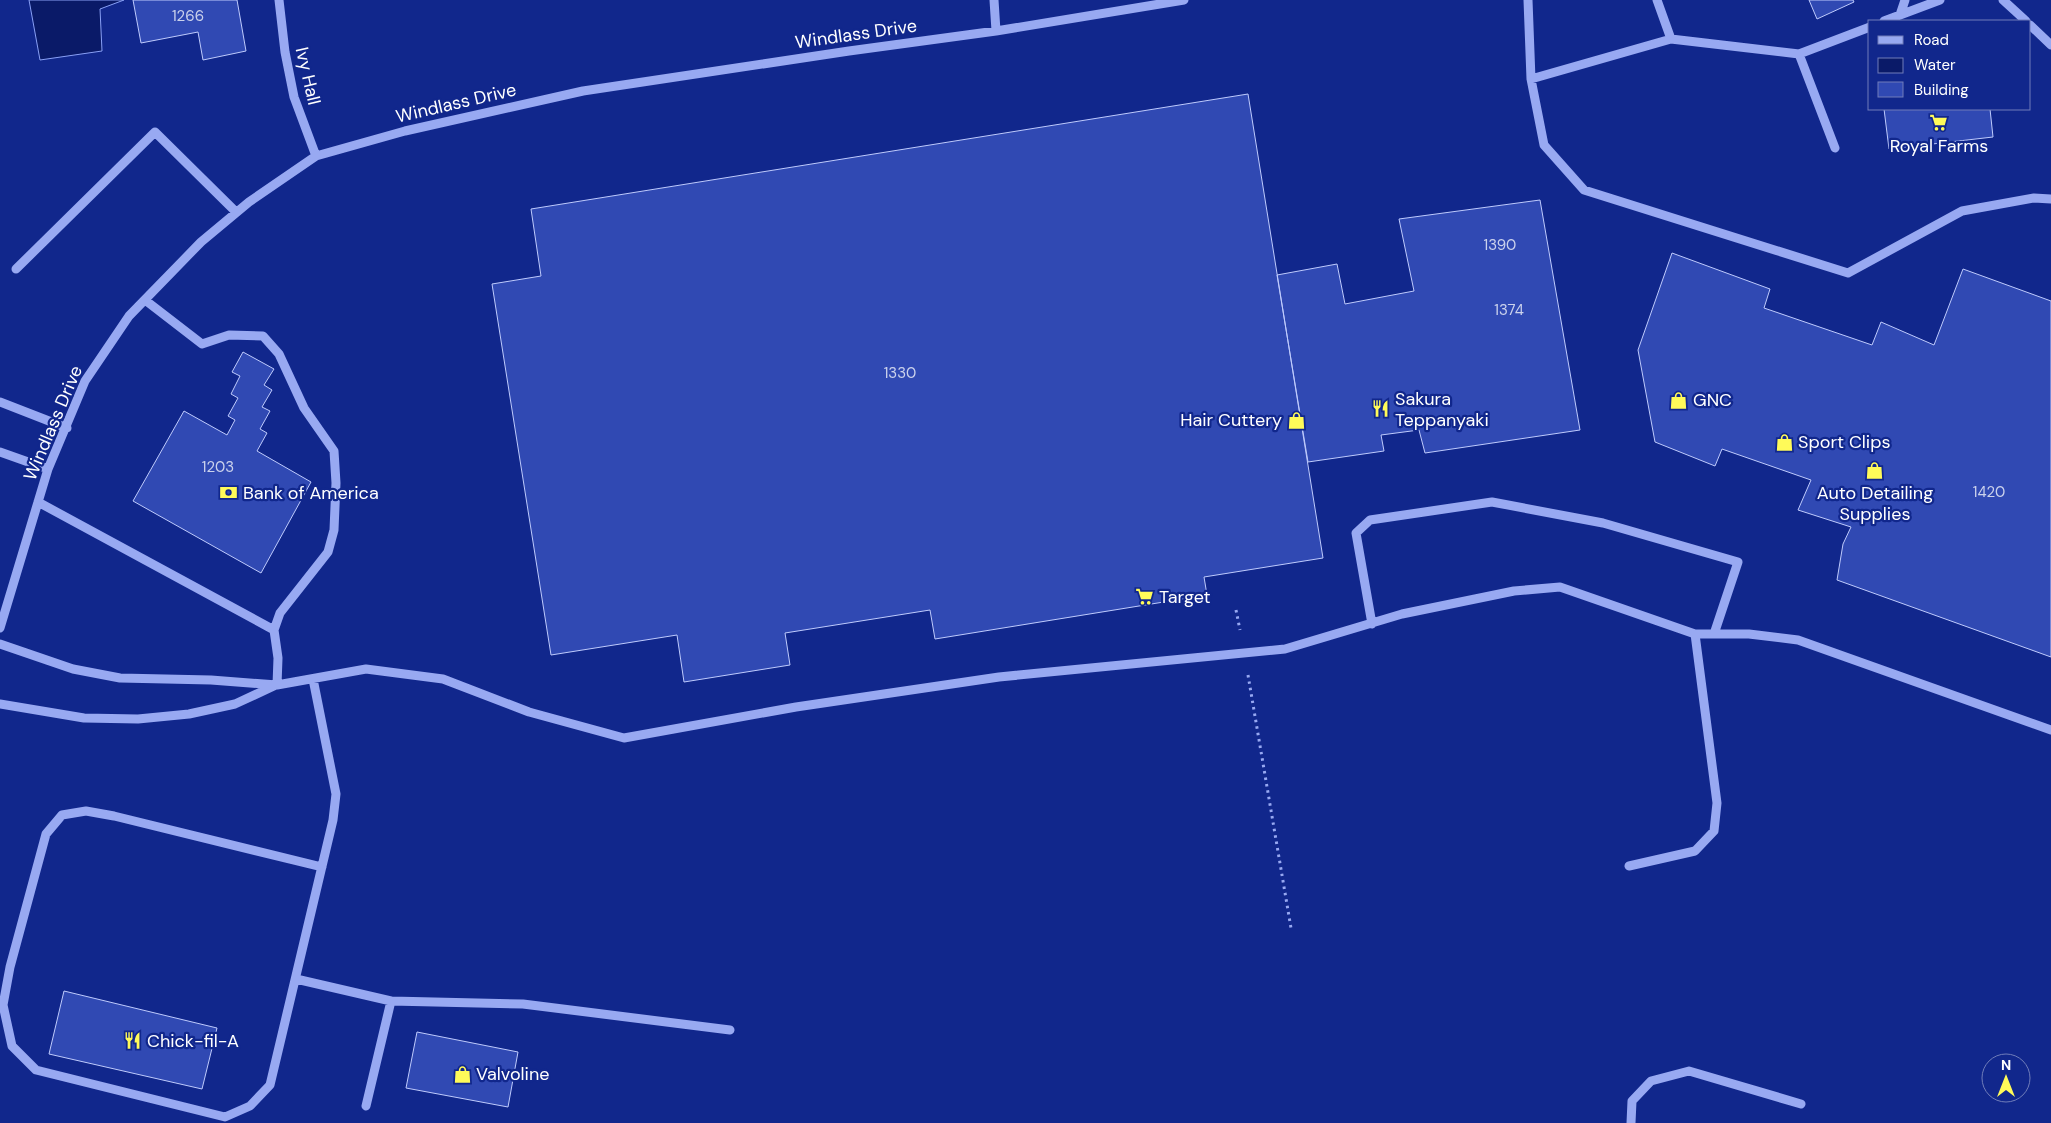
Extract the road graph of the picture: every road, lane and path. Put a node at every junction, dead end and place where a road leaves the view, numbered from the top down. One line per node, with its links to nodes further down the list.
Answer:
1 (279, 0): 20 (street, Ivy Hall)
2 (994, 0): 14 (street)
3 (1184, 0): 14 (street, Windlass Drive)
4 (1528, 0): 18 (street)
5 (1657, 0): 15 (street)
6 (1904, 0): 9 (street)
7 (1940, 0): 9 (street)
8 (2003, 0): 11 (street)
9 (1900, 15): 10 (street)
10 (1887, 20)
11 (2025, 20)
12 (2031, 26): 16 (street)
13 (1868, 28): 17 (street)
14 (996, 31): 20 (street, Windlass Drive)
15 (1671, 39): 17 (street); 18 (street)
16 (2051, 45)
17 (1799, 54): 19 (street)
18 (1532, 80): 21 (street)
19 (1835, 148)
20 (316, 156): 22 (street, Windlass Drive)
21 (2051, 199)
22 (236, 212): 23 (street); 24 (street, Windlass Drive)
23 (16, 269)
24 (145, 300): 26 (street, Windlass Drive); 33 (street)
25 (0, 402): 26 (street)
26 (67, 428): 28 (street, Windlass Drive)
27 (0, 452): 28 (street)
28 (48, 468): 29 (street, Windlass Drive)
29 (38, 502): 32 (street, Windlass Drive); 33 (street)
30 (1236, 610): 37 (path)
31 (1372, 624): 34 (street); 35 (street); 37 (street)
32 (0, 628)
33 (274, 630): 39 (street)
34 (1695, 634): 35 (street); 42 (street)
35 (1714, 634): 41 (street)
36 (0, 644): 39 (street)
37 (1244, 653): 38 (street); 44 (path)
38 (313, 679): 39 (street); 43 (street)
39 (277, 685): 40 (street)
40 (0, 704)
41 (2051, 730)
42 (1628, 866)
43 (322, 867): 45 (street); 45 (street)
44 (1292, 928)
45 (296, 979): 46 (street)
46 (391, 1000): 47 (street); 49 (street)
47 (730, 1030)
48 (1801, 1104): 50 (street)
49 (366, 1106)
50 (1631, 1123)

